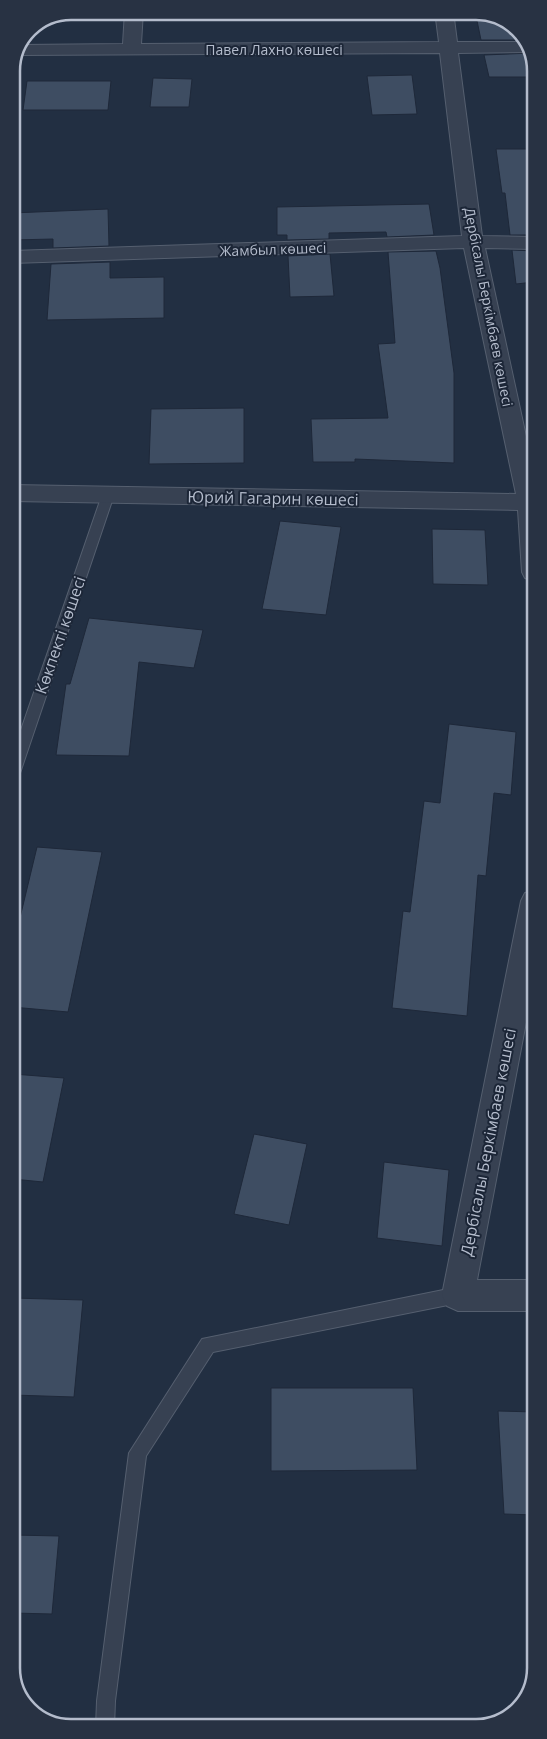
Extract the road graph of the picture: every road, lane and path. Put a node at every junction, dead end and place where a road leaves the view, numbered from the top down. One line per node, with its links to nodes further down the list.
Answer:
1 (134, 20): 4 (street)
2 (445, 20): 5 (street, Дербісалы Беркімбаев көшесі)
3 (521, 47): 5 (street, Павел Лахно көшесі)
4 (132, 48): 5 (street, Павел Лахно көшесі); 6 (street, Павел Лахно көшесі)
5 (450, 49): 7 (street, Дербісалы Беркімбаев көшесі)
6 (25, 50)
7 (474, 242): 8 (street, Жамбыл көшесі); 9 (street, Жамбыл көшесі); 10 (street, Дербісалы Беркімбаев көшесі)
8 (527, 243)
9 (20, 257)
10 (527, 480)
11 (20, 493): 12 (street, Юрий Гагарин көшесі)
12 (108, 495): 13 (street, Юрий Гагарин көшесі); 14 (lane, Көкпекті көшесі)
13 (527, 502)
14 (20, 753)
15 (527, 943): 16 (street, Дербісалы Беркімбаев көшесі)
16 (458, 1295): 17 (street); 18 (lane)
17 (527, 1296)
18 (105, 1719)

